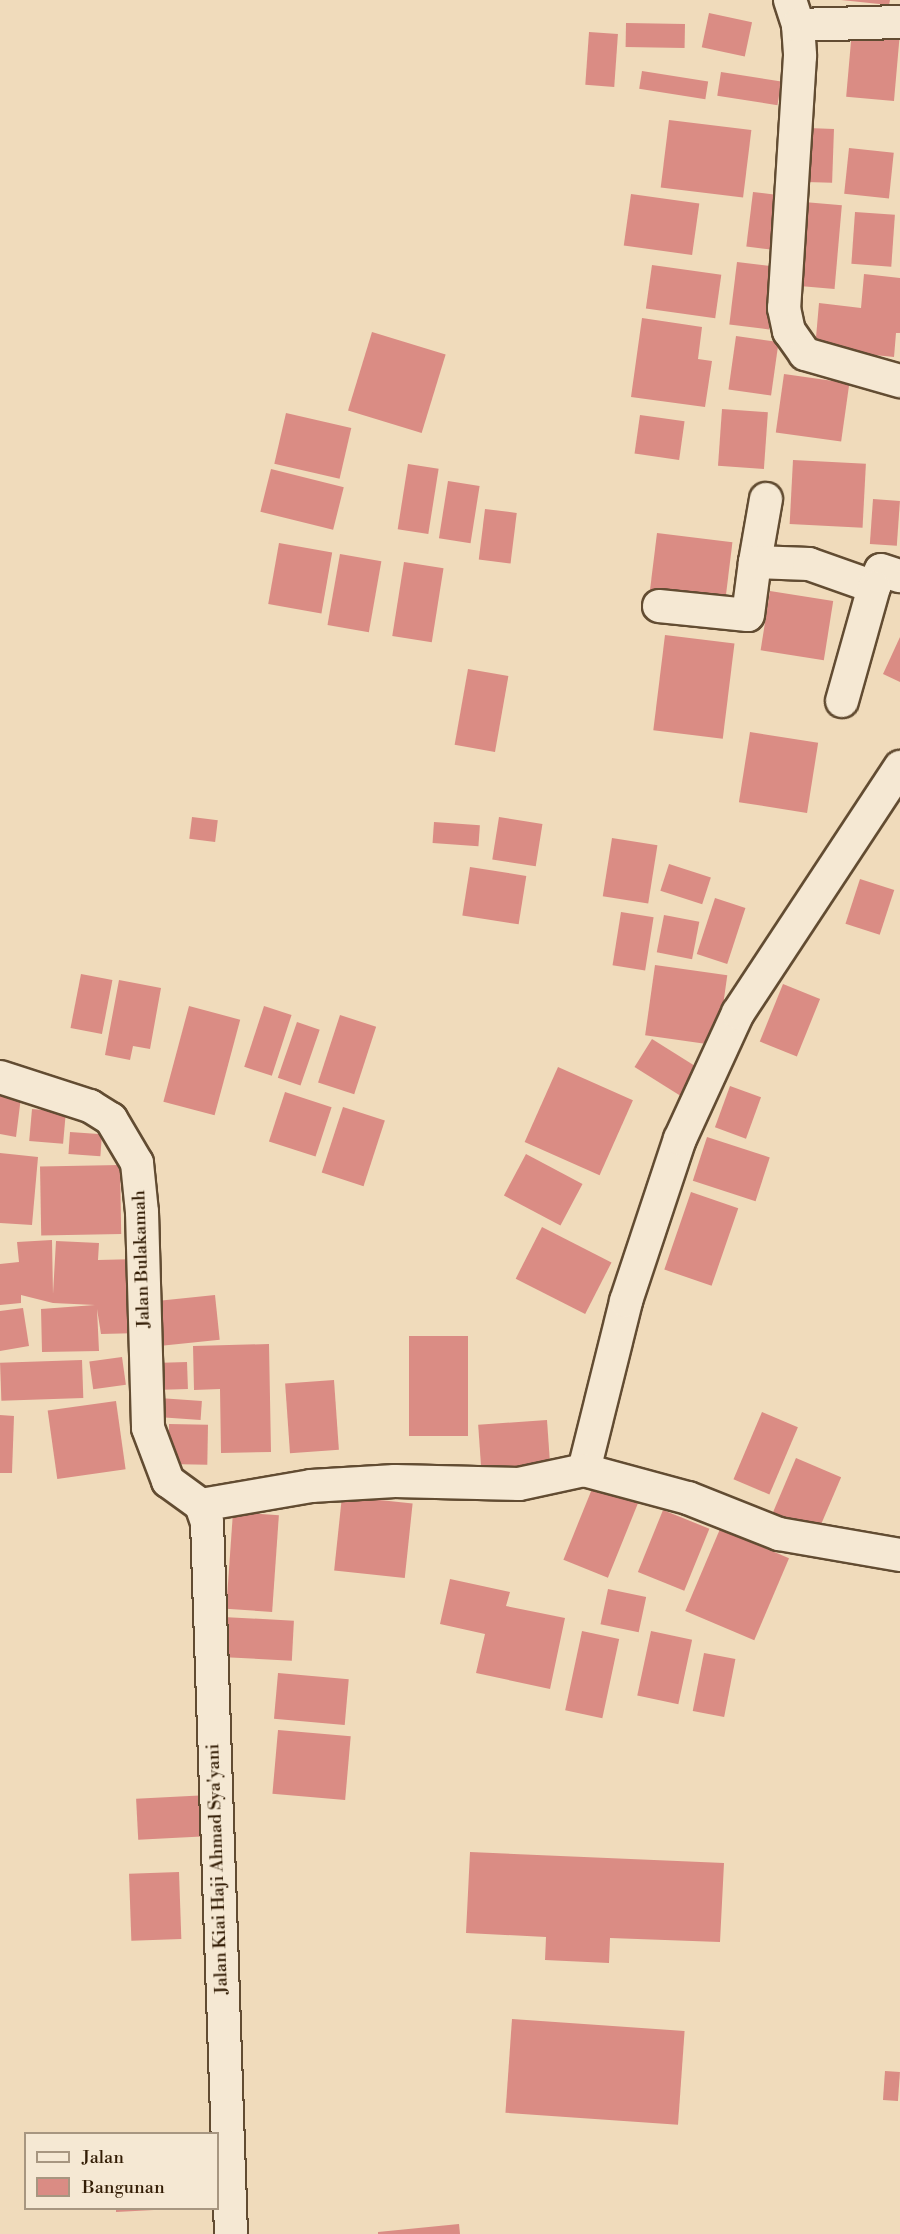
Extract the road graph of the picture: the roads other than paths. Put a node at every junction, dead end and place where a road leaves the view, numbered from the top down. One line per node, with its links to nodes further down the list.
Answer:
1 (794, 13): 2 (street); 3 (street)
2 (900, 22)
3 (900, 381)
4 (766, 499): 5 (street)
5 (755, 562): 6 (street); 7 (street)
6 (887, 581): 8 (street)
7 (659, 606)
8 (842, 701)
9 (900, 767): 11 (street)
10 (0, 1077): 12 (street, Jalan Bulakamah)
11 (584, 1470): 12 (street); 13 (street)
12 (201, 1505): 14 (street, Jalan Kiai Haji Ahmad Sya'yani)
13 (900, 1555)
14 (231, 2234)

